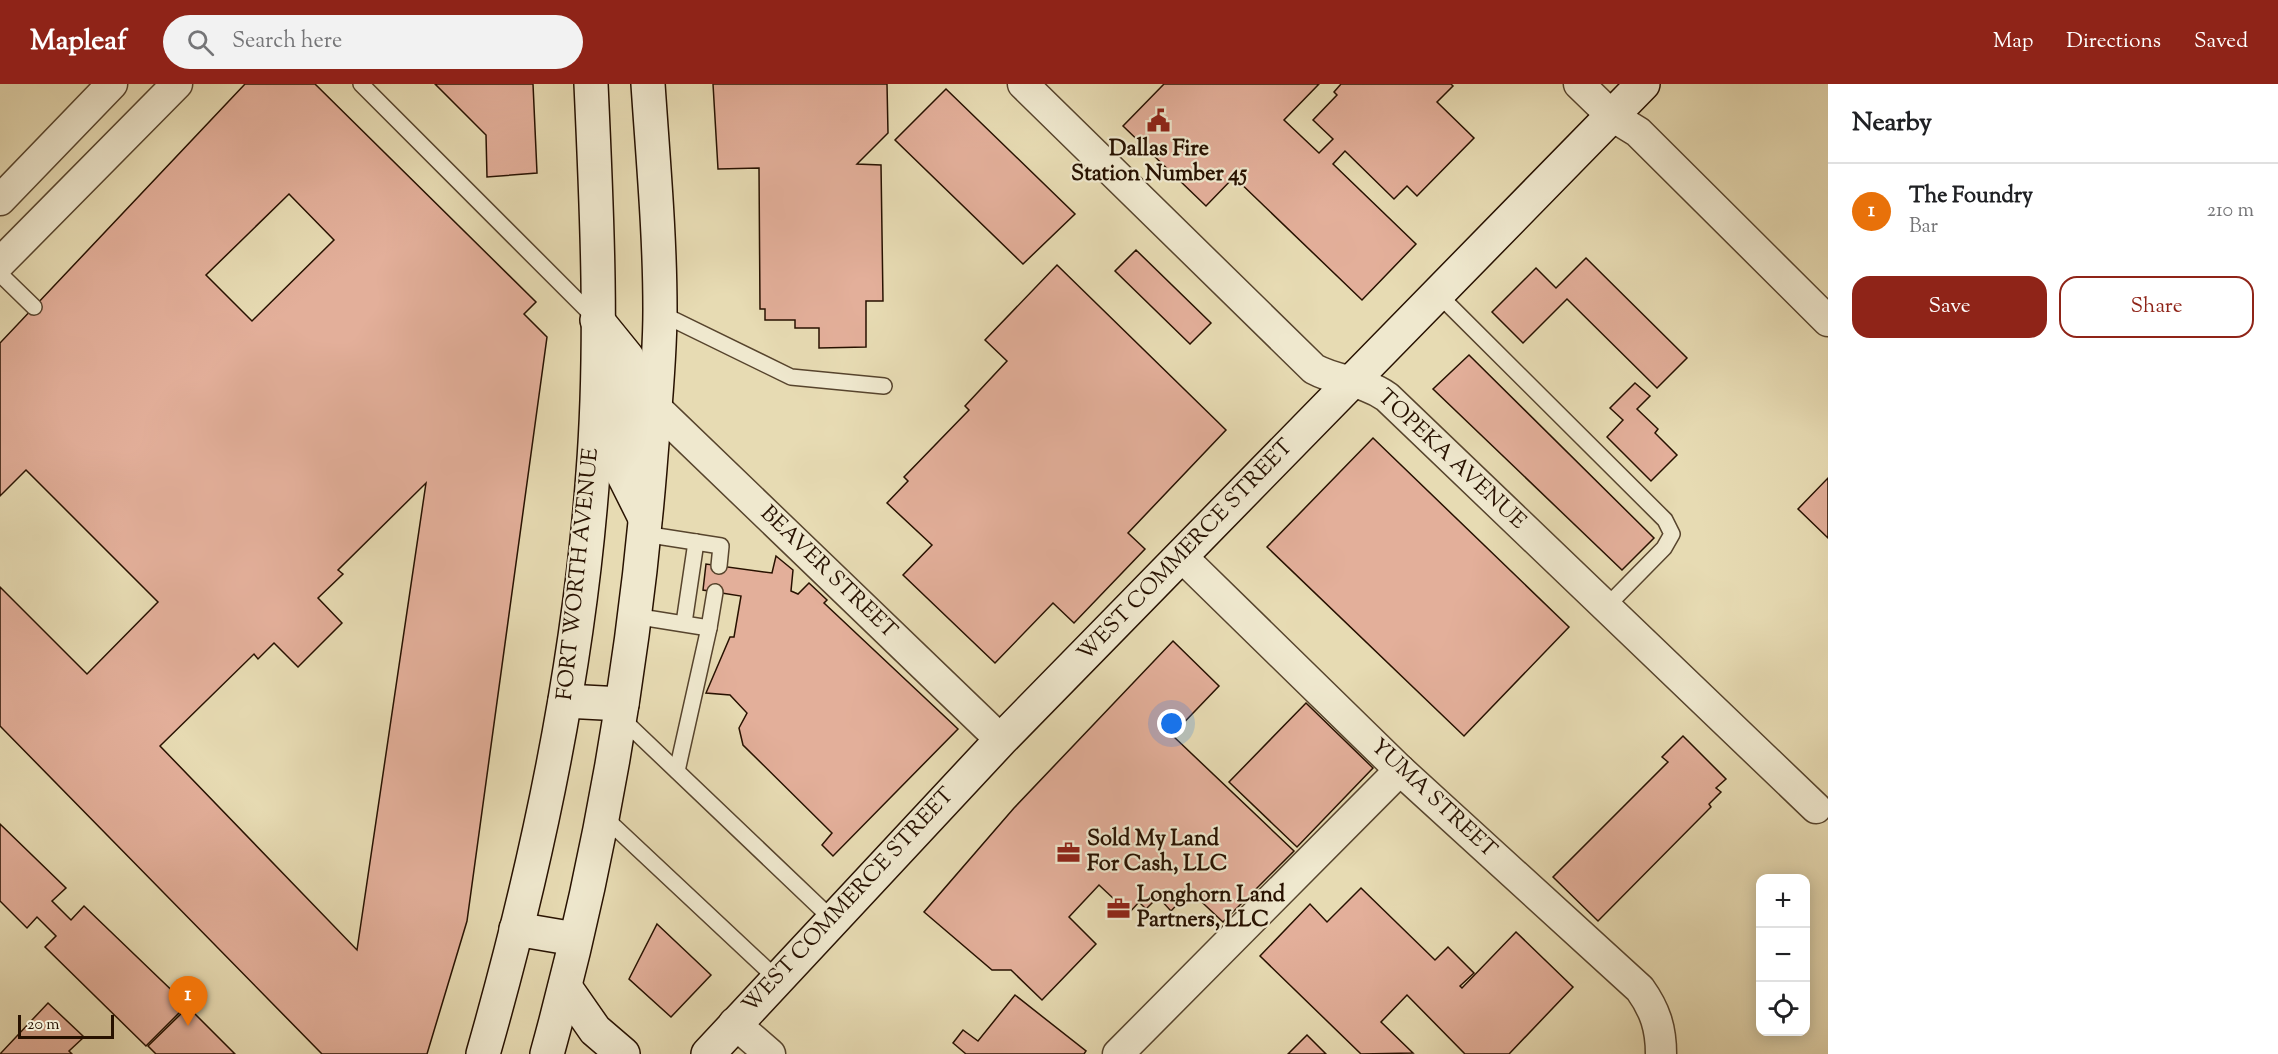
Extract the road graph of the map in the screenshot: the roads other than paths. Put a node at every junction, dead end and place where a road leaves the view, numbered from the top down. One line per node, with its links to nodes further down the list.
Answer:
1 (112, 84): 10 (street)
2 (177, 84): 11 (street)
3 (361, 84): 16 (lane)
4 (591, 84): 16 (main road, FORT WORTH AVENUE)
5 (648, 84): 15 (main road)
6 (1023, 84): 18 (street, TOPEKA AVENUE)
7 (1579, 84): 9 (street)
8 (1643, 84): 9 (main road, WEST COMMERCE STREET)
9 (1612, 116): 13 (main road, WEST COMMERCE STREET); 17 (street)
10 (0, 200)
11 (0, 263)
12 (0, 274): 14 (lane)
13 (1438, 294): 18 (main road, WEST COMMERCE STREET); 26 (lane)
14 (34, 307)
15 (660, 313): 19 (lane); 20 (main road)
16 (597, 321): 21 (main road); 30 (main road, FORT WORTH AVENUE)
17 (1828, 321)
18 (1352, 380): 23 (main road, WEST COMMERCE STREET); 26 (street, TOPEKA AVENUE)
19 (884, 386)
20 (655, 407): 21 (main road); 32 (street, BEAVER STREET)
21 (645, 526): 22 (lane); 27 (main road)
22 (696, 543): 24 (lane); 28 (lane)
23 (1181, 555): 32 (main road, WEST COMMERCE STREET); 33 (street, YUMA STREET)
24 (719, 566)
25 (715, 592): 29 (lane)
26 (1606, 607): 35 (street, TOPEKA AVENUE)
27 (634, 616): 28 (lane); 31 (main road)
28 (684, 623): 29 (lane)
29 (709, 628): 34 (lane)
30 (565, 701): 31 (main road); 38 (main road, FORT WORTH AVENUE)
31 (620, 710): 34 (lane); 36 (main road)
32 (1001, 740): 37 (main road, WEST COMMERCE STREET)
33 (1400, 770): 49 (street); 50 (street, YUMA STREET)
34 (677, 771): 37 (lane)
35 (1816, 808)
36 (601, 815): 39 (main road); 40 (lane)
37 (832, 919): 40 (main road, WEST COMMERCE STREET)
38 (516, 929): 39 (main road); 43 (main road, FORT WORTH AVENUE)
39 (575, 939): 41 (main road)
40 (776, 978): 42 (main road, WEST COMMERCE STREET)
41 (566, 987): 44 (main road); 45 (main road)
42 (734, 1023): 46 (main road, WEST COMMERCE STREET); 47 (main road, WEST COMMERCE STREET); 48 (street)
43 (483, 1054)
44 (547, 1054)
45 (622, 1054)
46 (689, 1054)
47 (708, 1054)
48 (770, 1054)
49 (1118, 1054)
50 (1661, 1054)

